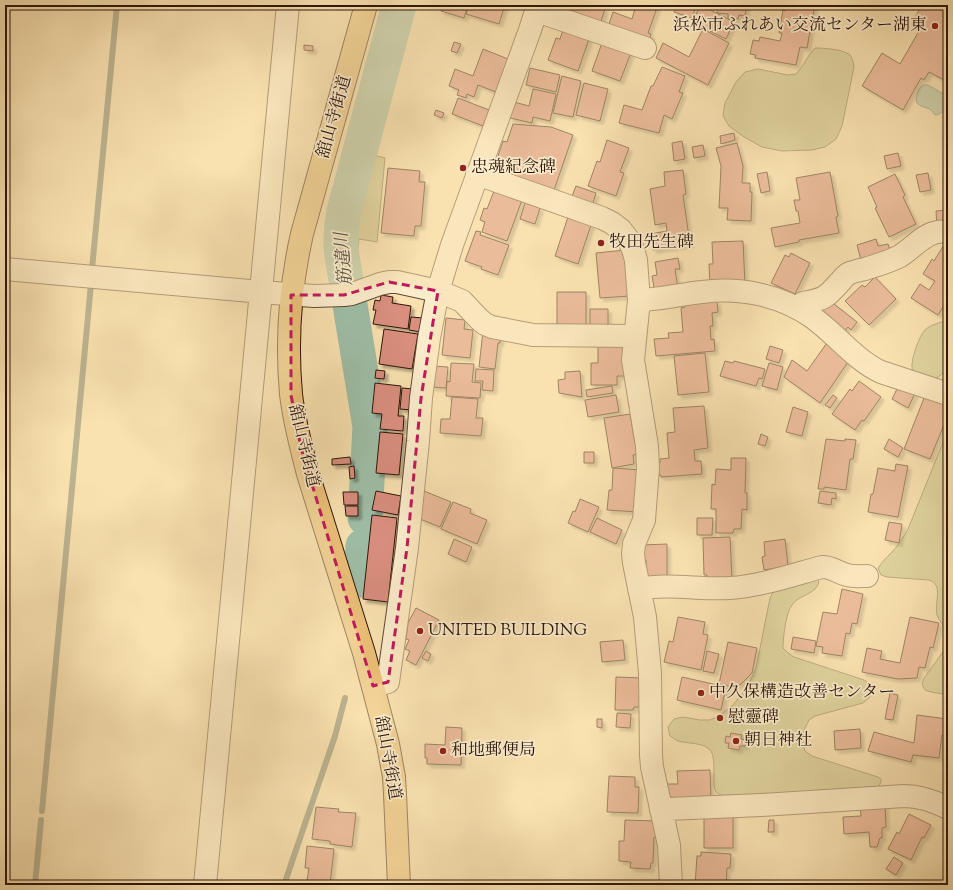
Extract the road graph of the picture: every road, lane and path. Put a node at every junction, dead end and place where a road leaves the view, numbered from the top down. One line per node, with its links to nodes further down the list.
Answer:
1 (288, 5): 9 (street)
2 (366, 5): 10 (main road, 舘山寺街道)
3 (538, 8): 4 (street); 5 (street)
4 (645, 48)
5 (477, 174): 8 (street); 11 (street)
6 (948, 232): 12 (street)
7 (5, 269): 9 (street)
8 (438, 291): 10 (street); 13 (street); 17 (street)
9 (261, 292): 10 (street); 21 (street)
10 (291, 295): 17 (main road, 舘山寺街道)
11 (639, 300): 12 (street); 13 (street)
12 (799, 309): 14 (street)
13 (636, 336): 16 (street)
14 (948, 394)
15 (867, 576): 16 (street)
16 (639, 589): 20 (street)
17 (373, 686): 18 (main road, 舘山寺街道)
18 (395, 798): 22 (main road); 23 (main road, 舘山寺街道)
19 (948, 808): 20 (street)
20 (661, 810): 24 (street)
21 (205, 885)
22 (384, 885)
23 (399, 885)
24 (671, 885)

